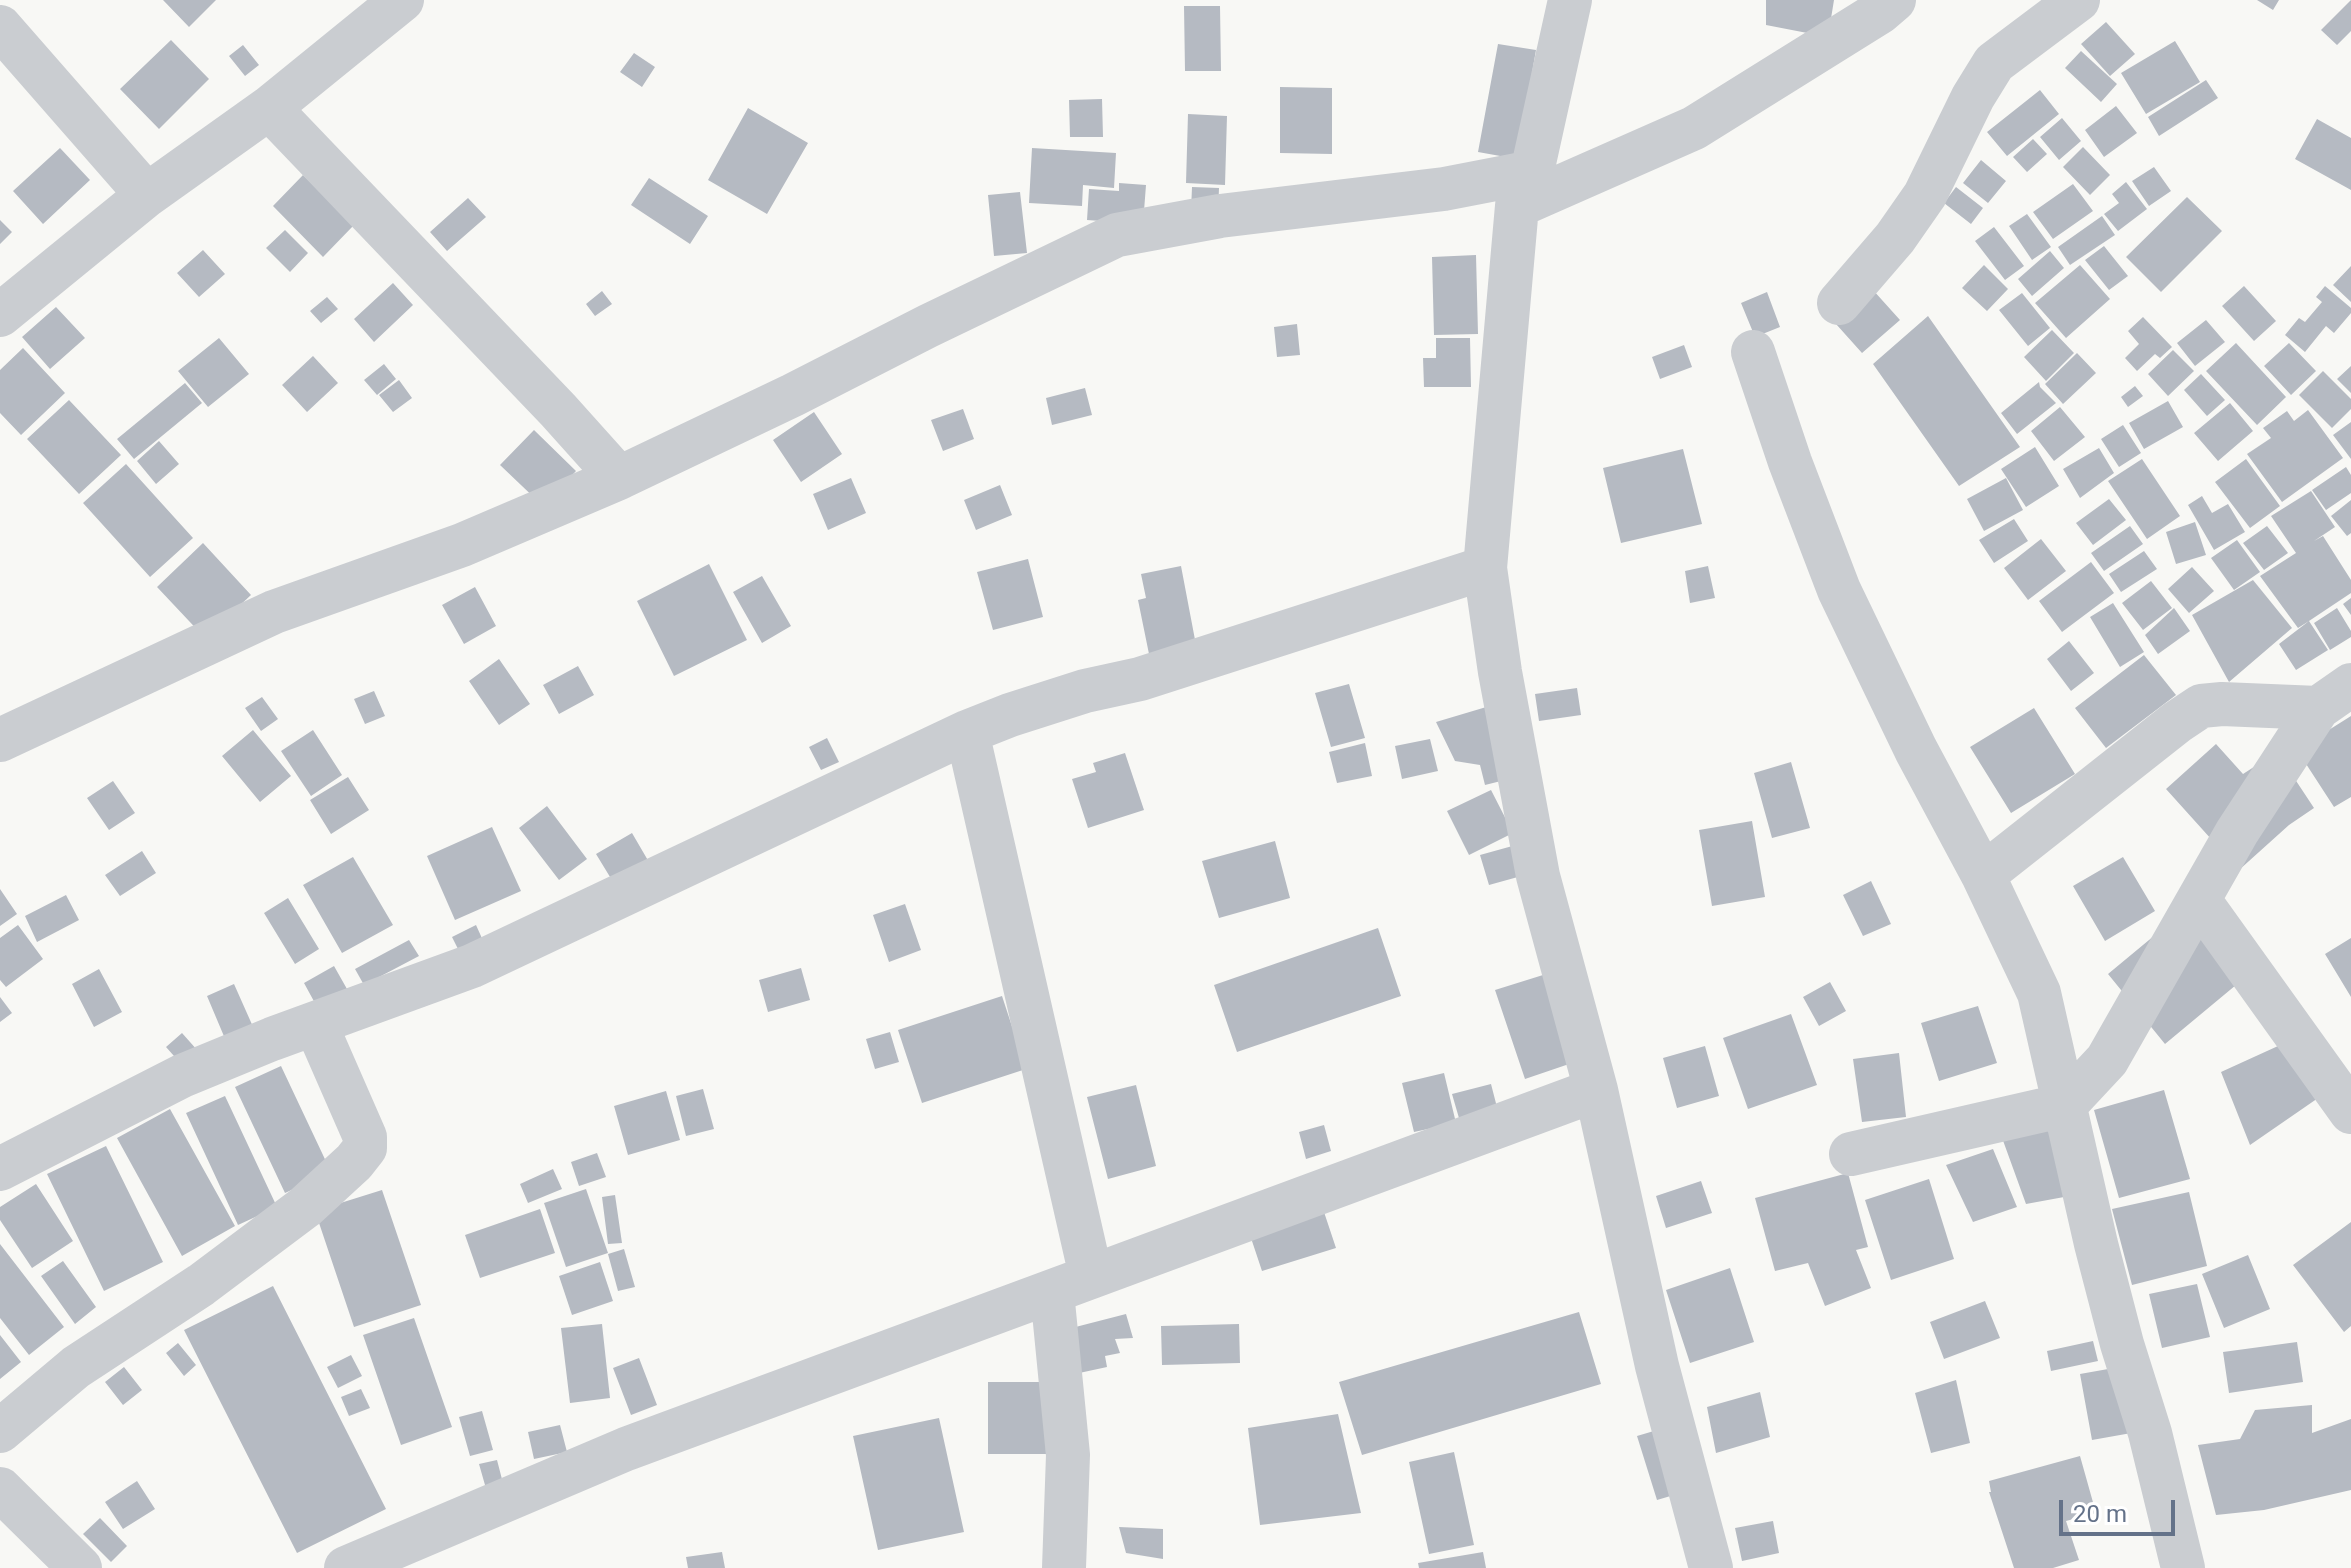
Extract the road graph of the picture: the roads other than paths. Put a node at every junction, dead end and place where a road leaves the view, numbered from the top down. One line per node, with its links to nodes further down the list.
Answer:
1 (402, 0): 6 (street)
2 (1570, 0): 7 (street)
3 (1894, 0): 7 (street)
4 (2078, 0): 9 (street)
5 (0, 27): 8 (street)
6 (269, 108): 8 (street); 12 (street)
7 (1525, 189): 12 (street); 13 (street)
8 (147, 195): 10 (street)
9 (1839, 303)
10 (0, 315)
11 (1753, 352): 17 (street)
12 (619, 478): 16 (street)
13 (1485, 568): 15 (street); 20 (street)
14 (2335, 696): 17 (street); 18 (street)
15 (967, 732): 19 (street); 25 (street)
16 (0, 740)
17 (1983, 875): 21 (street)
18 (2199, 900): 21 (street); 22 (street)
19 (316, 1025): 24 (street); 26 (street)
20 (1596, 1090): 25 (street); 31 (street)
21 (2065, 1105): 23 (street); 32 (street)
22 (2351, 1112)
23 (1851, 1154)
24 (0, 1169)
25 (1072, 1284): 29 (street); 30 (street)
26 (0, 1431)
27 (0, 1489): 28 (street)
28 (80, 1568)
29 (346, 1568)
30 (1064, 1568)
31 (1711, 1568)
32 (2183, 1568)

